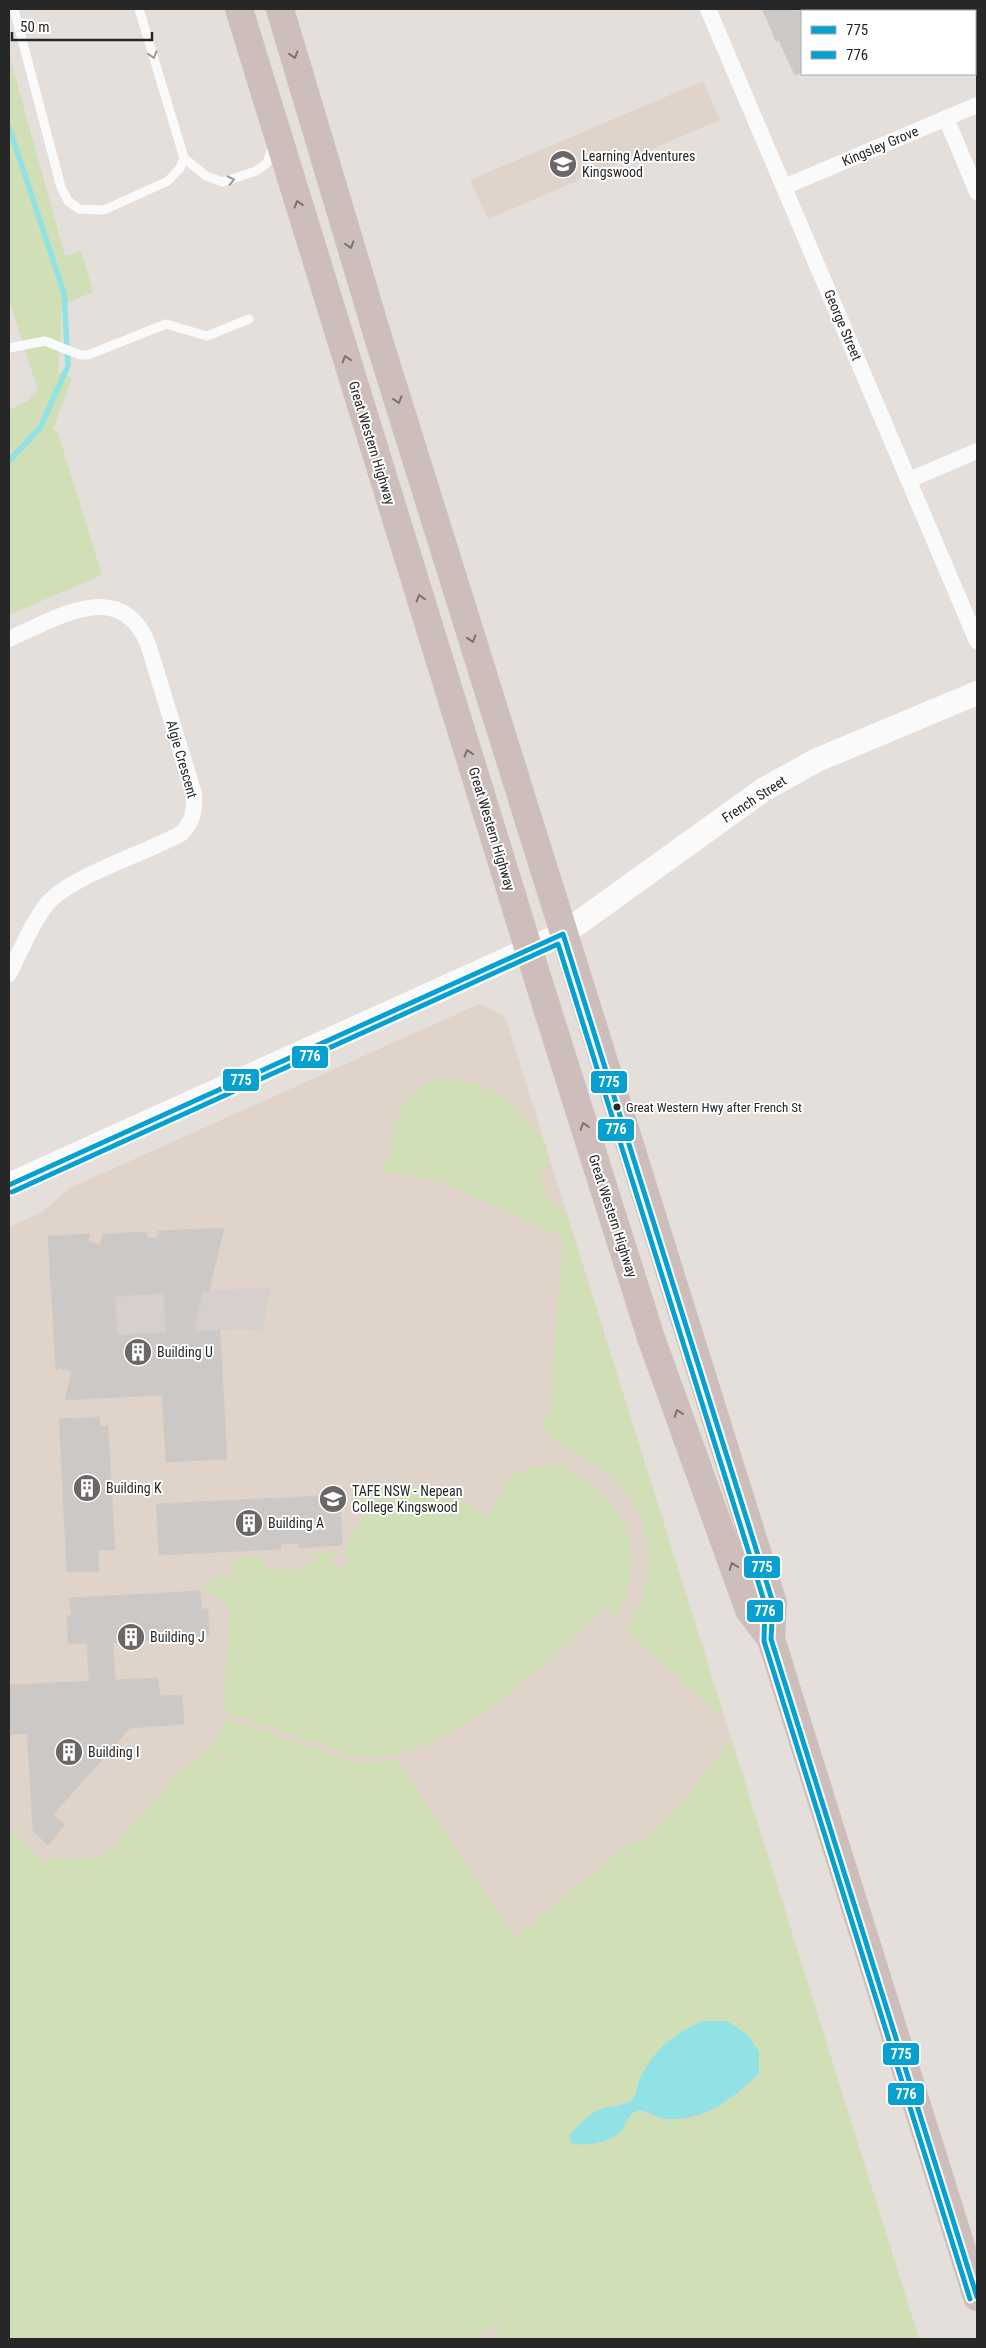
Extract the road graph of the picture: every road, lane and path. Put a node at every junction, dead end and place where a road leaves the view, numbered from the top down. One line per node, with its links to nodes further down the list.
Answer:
1 (14, 9): 9 (lane)
2 (139, 9): 9 (lane, one-way to 9)
3 (238, 9): 8 (highway, Great Western Highway)
4 (280, 9): 19 (highway, Great Western Highway, one-way to 19)
5 (708, 9): 10 (street, George Street)
6 (977, 105): 7 (street, Kingsley Grove)
7 (946, 118): 10 (street, Kingsley Grove); 11 (street)
8 (276, 133): 9 (lane, one-way to 8); 19 (highway, Great Western Highway, one-way to 8)
9 (184, 158)
10 (784, 187): 15 (street, George Street)
11 (977, 192)
12 (249, 319): 13 (lane)
13 (10, 348)
14 (977, 451): 15 (street)
15 (909, 480): 17 (street, George Street)
16 (9, 639): 20 (street, Algie Crescent)
17 (977, 641)
18 (977, 693): 19 (street, French Street)
19 (548, 941): 21 (street, French Street); 22 (highway, Great Western Highway); 22 (highway, Great Western Highway, one-way to 19)
20 (9, 974)
21 (9, 1185)
22 (771, 1640): 23 (highway, Great Western Highway)
23 (977, 2297)

